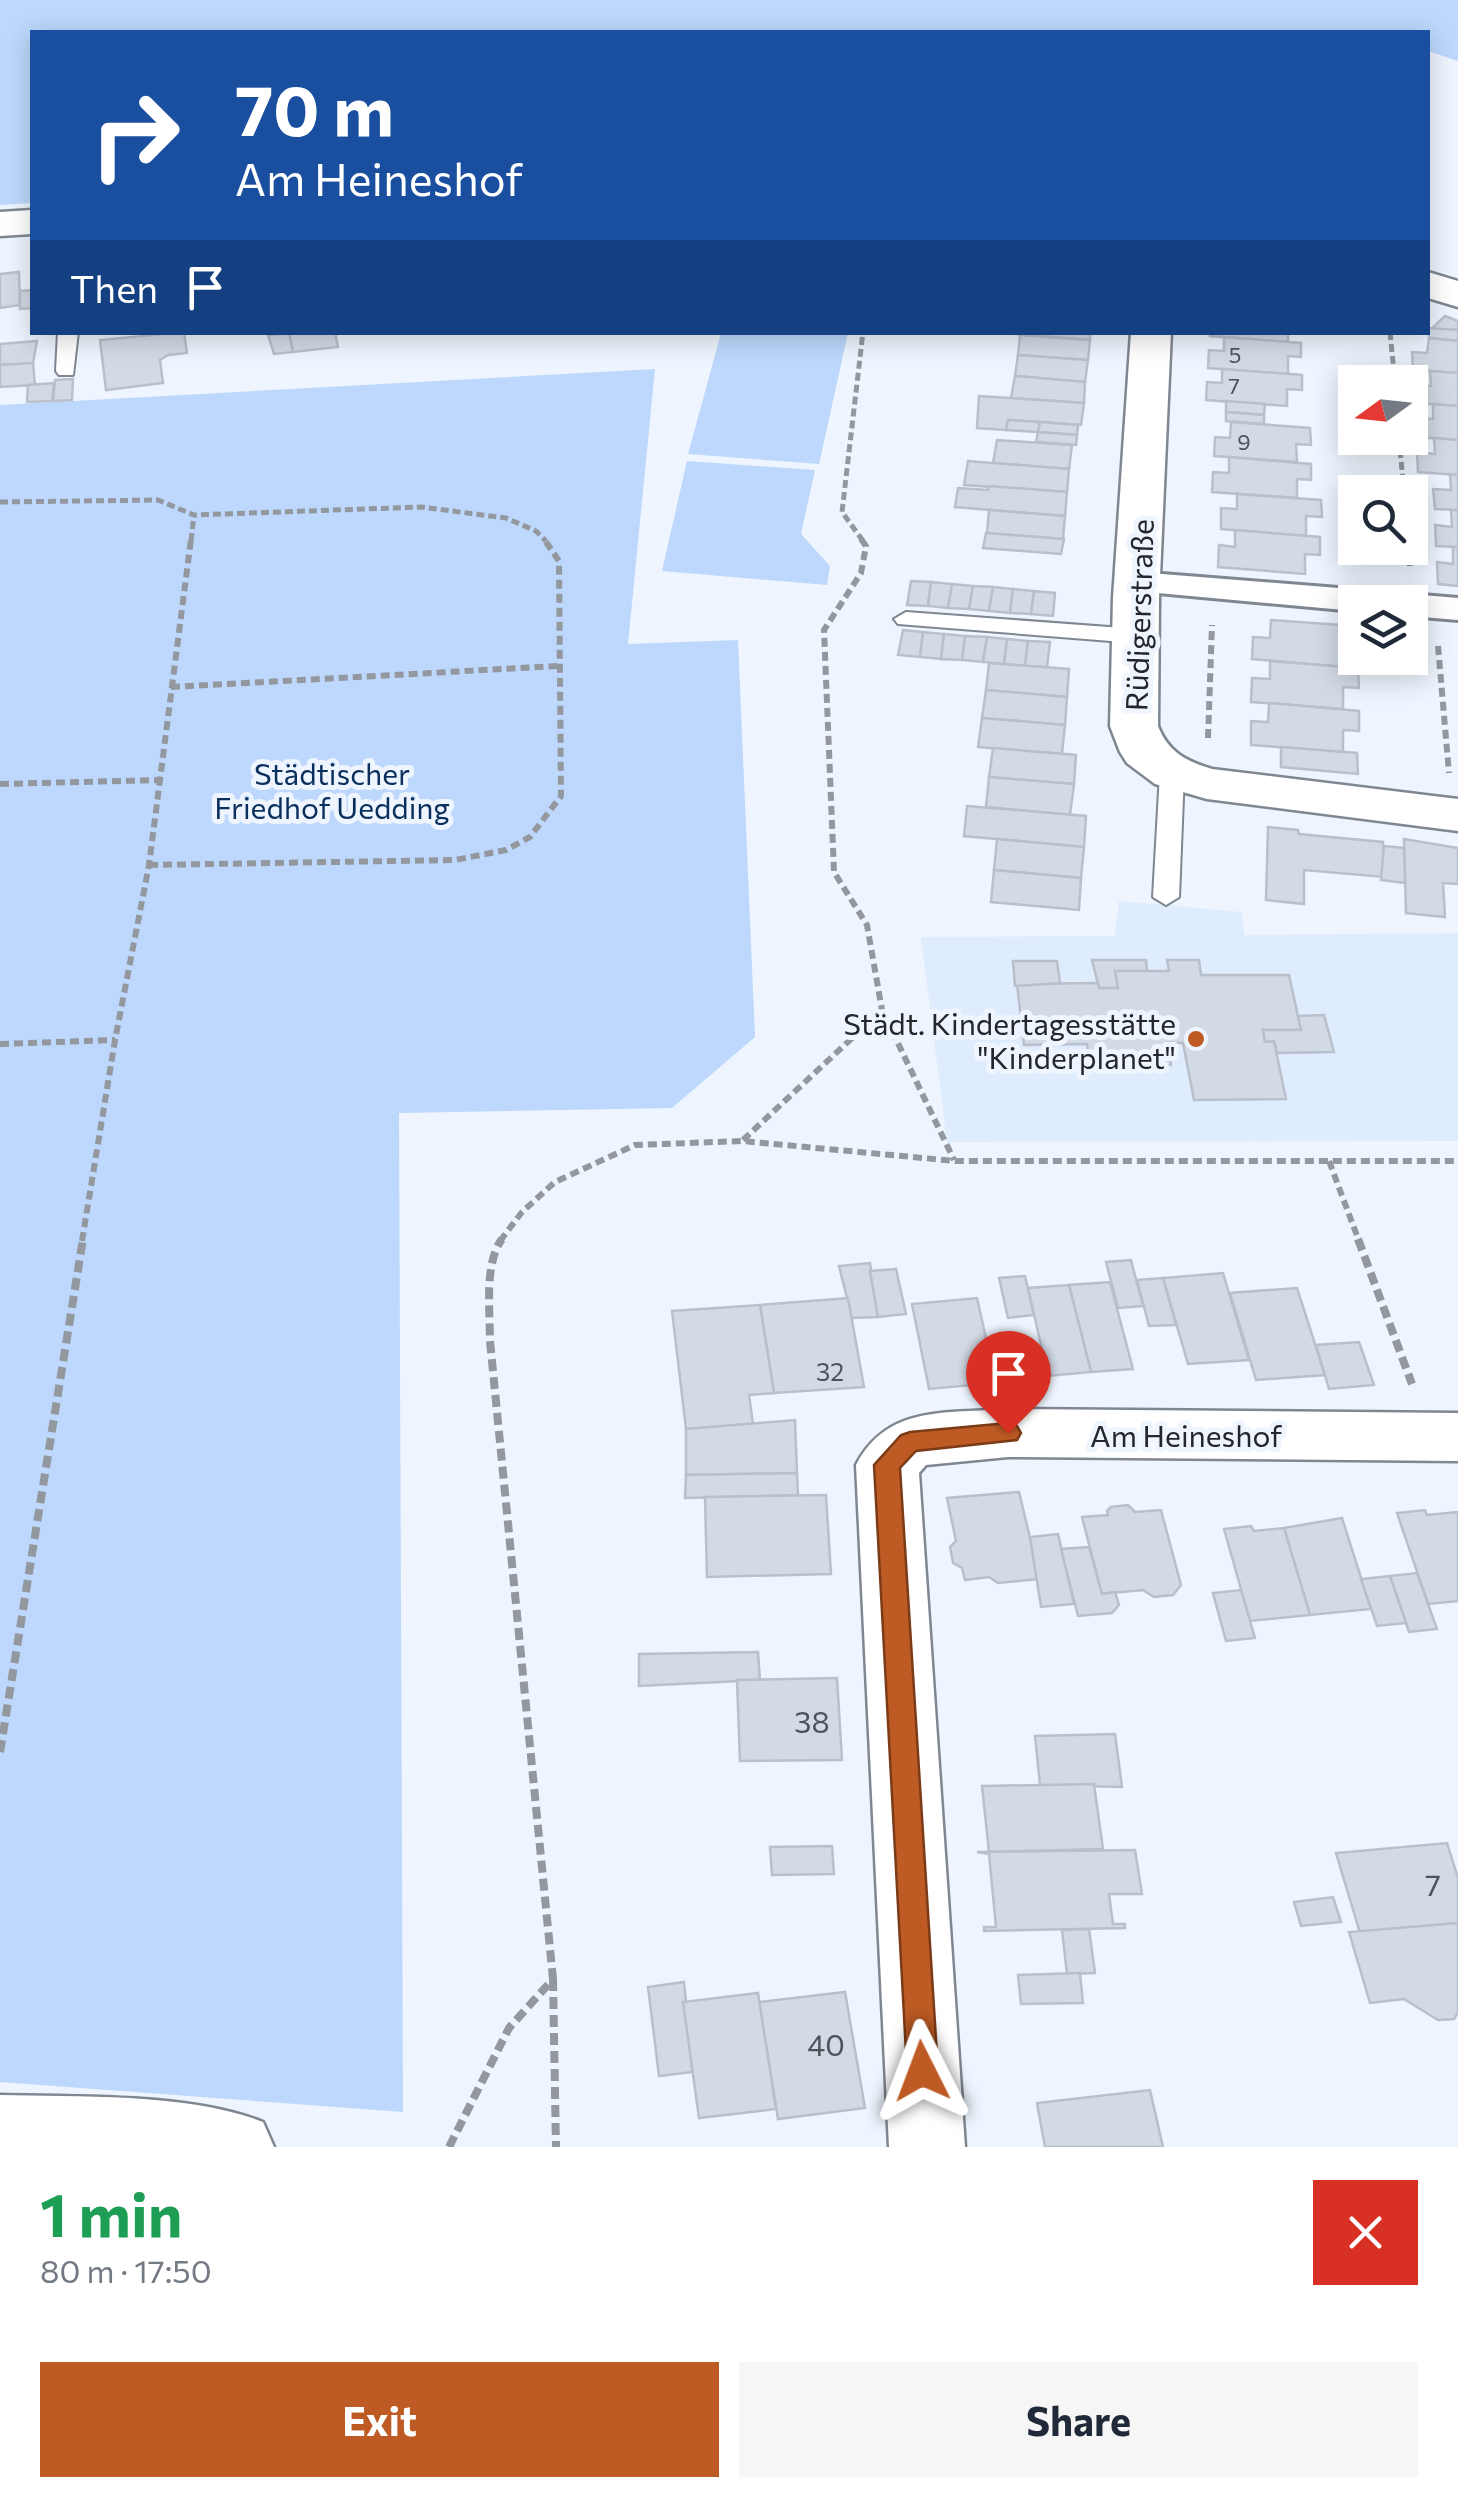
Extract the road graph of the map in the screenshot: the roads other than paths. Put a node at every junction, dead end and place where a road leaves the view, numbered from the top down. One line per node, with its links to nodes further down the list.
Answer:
1 (30, 222): 2 (street)
2 (0, 224)
3 (1430, 285): 4 (street)
4 (1458, 295)
5 (68, 335): 7 (lane)
6 (1150, 335): 8 (street, Rüdigerstraße)
7 (66, 371)
8 (1138, 583): 9 (street); 11 (street, Rüdigerstraße)
9 (1338, 599)
10 (906, 618): 11 (lane)
11 (1136, 636): 12 (street, Rüdigerstraße)
12 (1190, 778): 13 (street); 14 (lane)
13 (1455, 814)
14 (1166, 897)
15 (1444, 1436): 18 (street, Am Heineshof)
16 (0, 2132): 17 (street)
17 (236, 2147)
18 (927, 2147)

